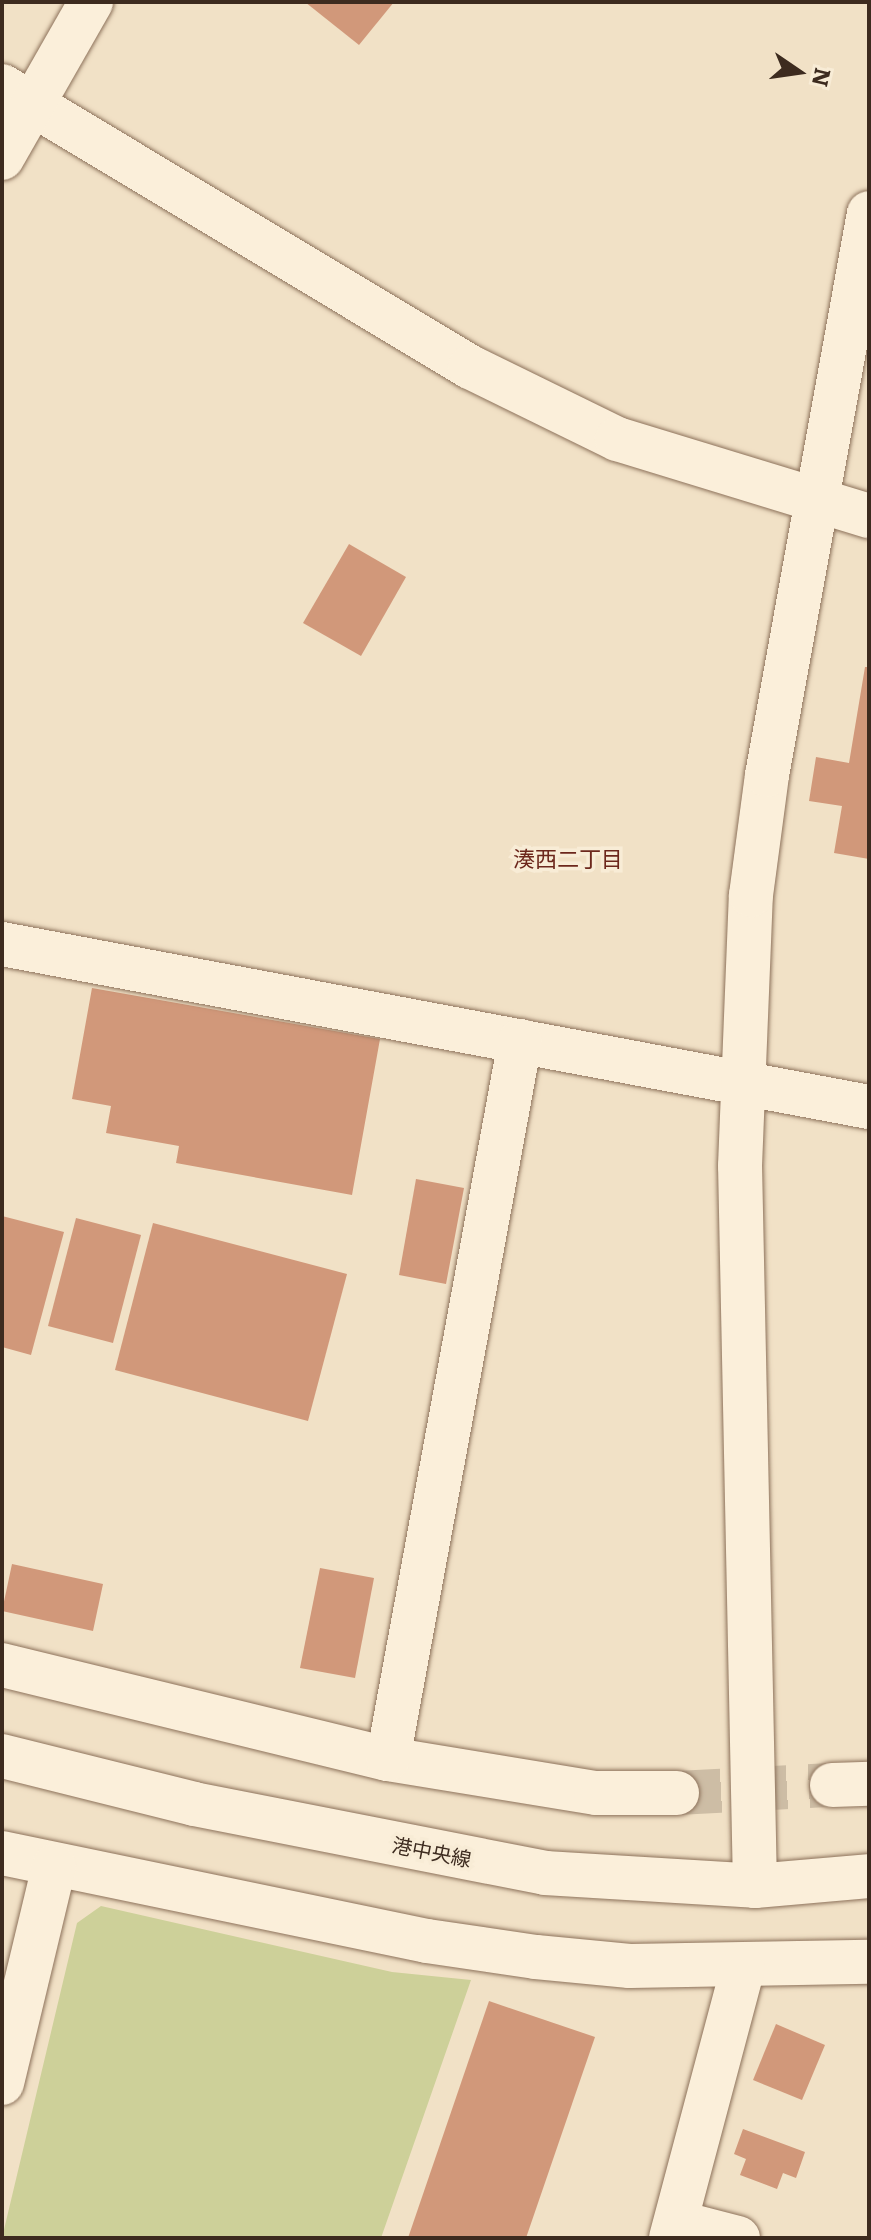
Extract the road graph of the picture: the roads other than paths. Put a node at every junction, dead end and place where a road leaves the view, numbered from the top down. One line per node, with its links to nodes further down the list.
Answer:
1 (91, 2): 2 (street)
2 (17, 95): 3 (street); 5 (street)
3 (2, 158)
4 (869, 213): 5 (street)
5 (816, 500): 6 (street); 9 (street)
6 (869, 516)
7 (2, 945): 8 (street)
8 (520, 1041): 9 (street); 13 (street)
9 (746, 1084): 10 (street); 18 (street)
10 (869, 1107)
11 (2, 1665): 13 (street)
12 (2, 1756): 18 (street, 港中央線)
13 (388, 1759): 14 (street)
14 (677, 1793)
15 (2, 1853): 16 (street)
16 (54, 1866): 20 (street); 21 (street)
17 (869, 1876): 18 (street, 港中央線)
18 (755, 1886)
19 (869, 1962): 20 (street)
20 (743, 1967): 22 (street)
21 (2, 2083)
22 (674, 2230): 23 (street)
23 (738, 2238)

